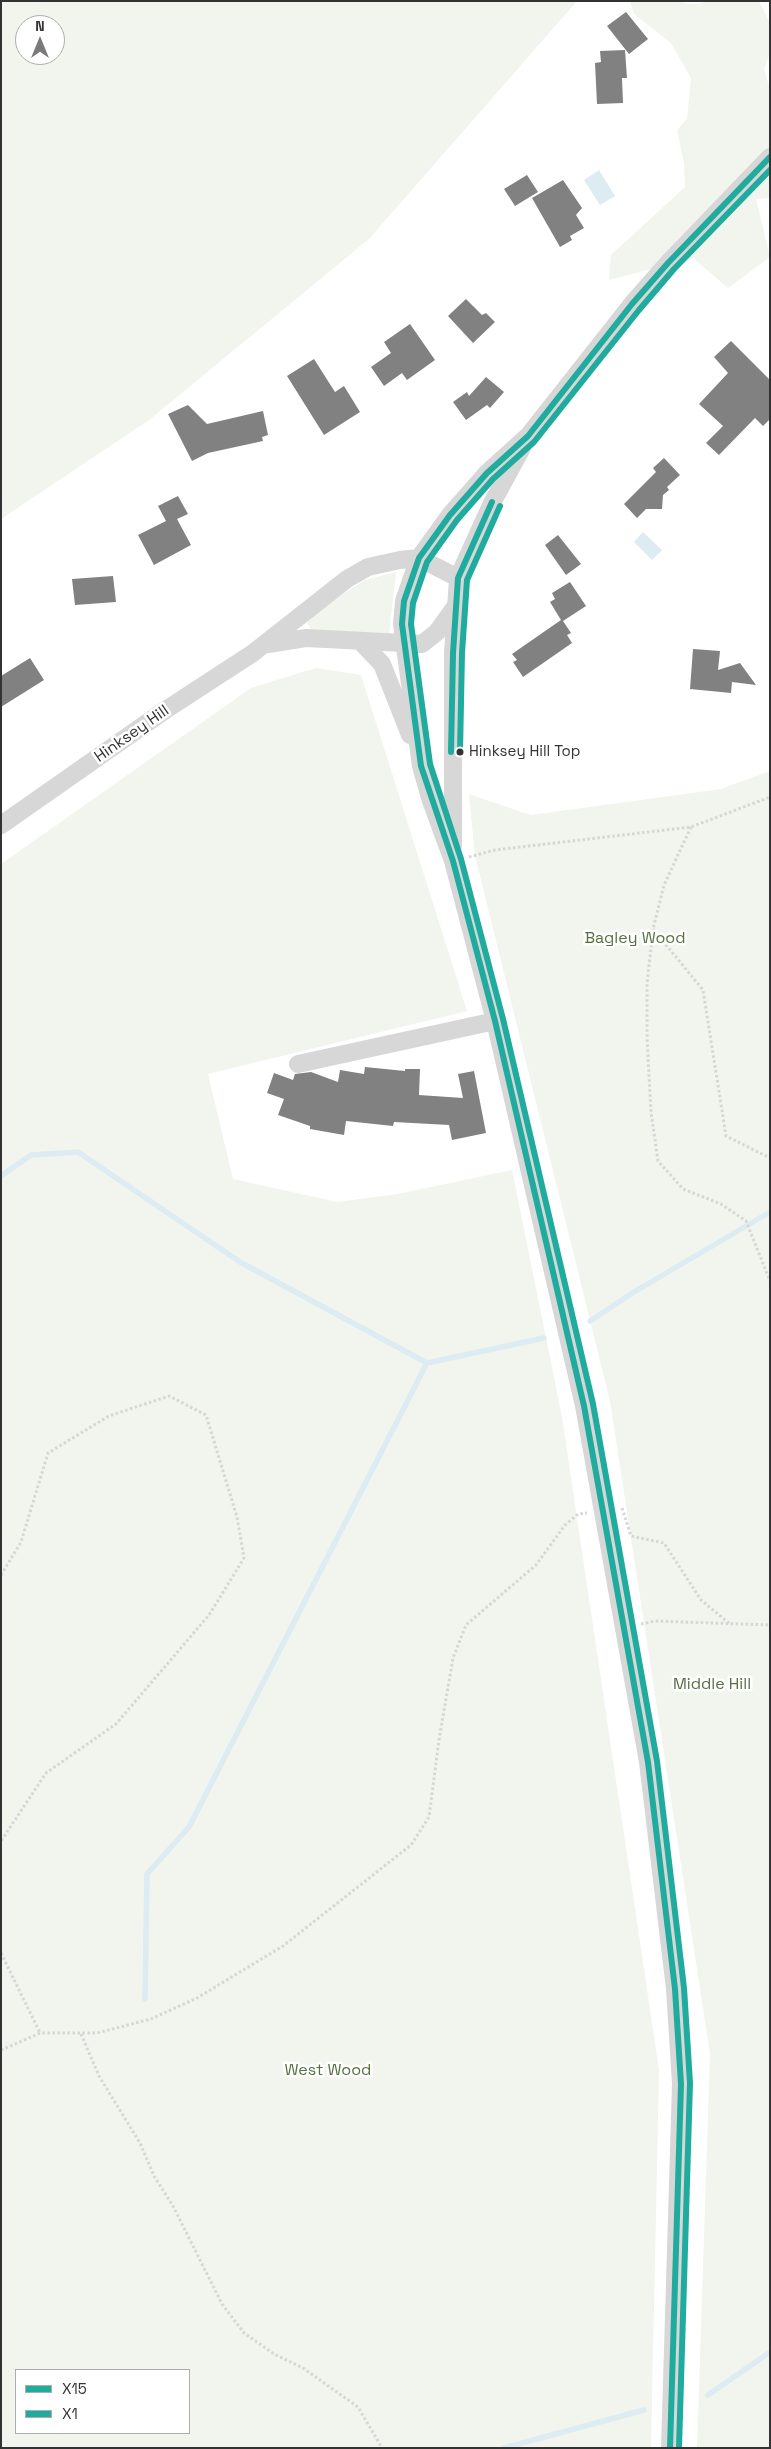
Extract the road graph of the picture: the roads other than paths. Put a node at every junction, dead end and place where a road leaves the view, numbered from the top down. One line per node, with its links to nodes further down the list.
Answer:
1 (770, 157): 2 (street)
2 (528, 436): 3 (street); 4 (street)
3 (419, 558): 4 (street); 7 (street, Hinksey Hill); 8 (street)
4 (458, 578): 5 (street)
5 (455, 607): 8 (street, Hinksey Hill); 11 (street)
6 (360, 641): 7 (street, Hinksey Hill); 8 (street, Hinksey Hill); 9 (street)
7 (265, 644): 10 (street, Hinksey Hill)
8 (404, 644): 9 (street)
9 (421, 766): 11 (street)
10 (1, 825)
11 (454, 861): 12 (street)
12 (495, 1021): 13 (street); 14 (street)
13 (298, 1064)
14 (670, 2448)

